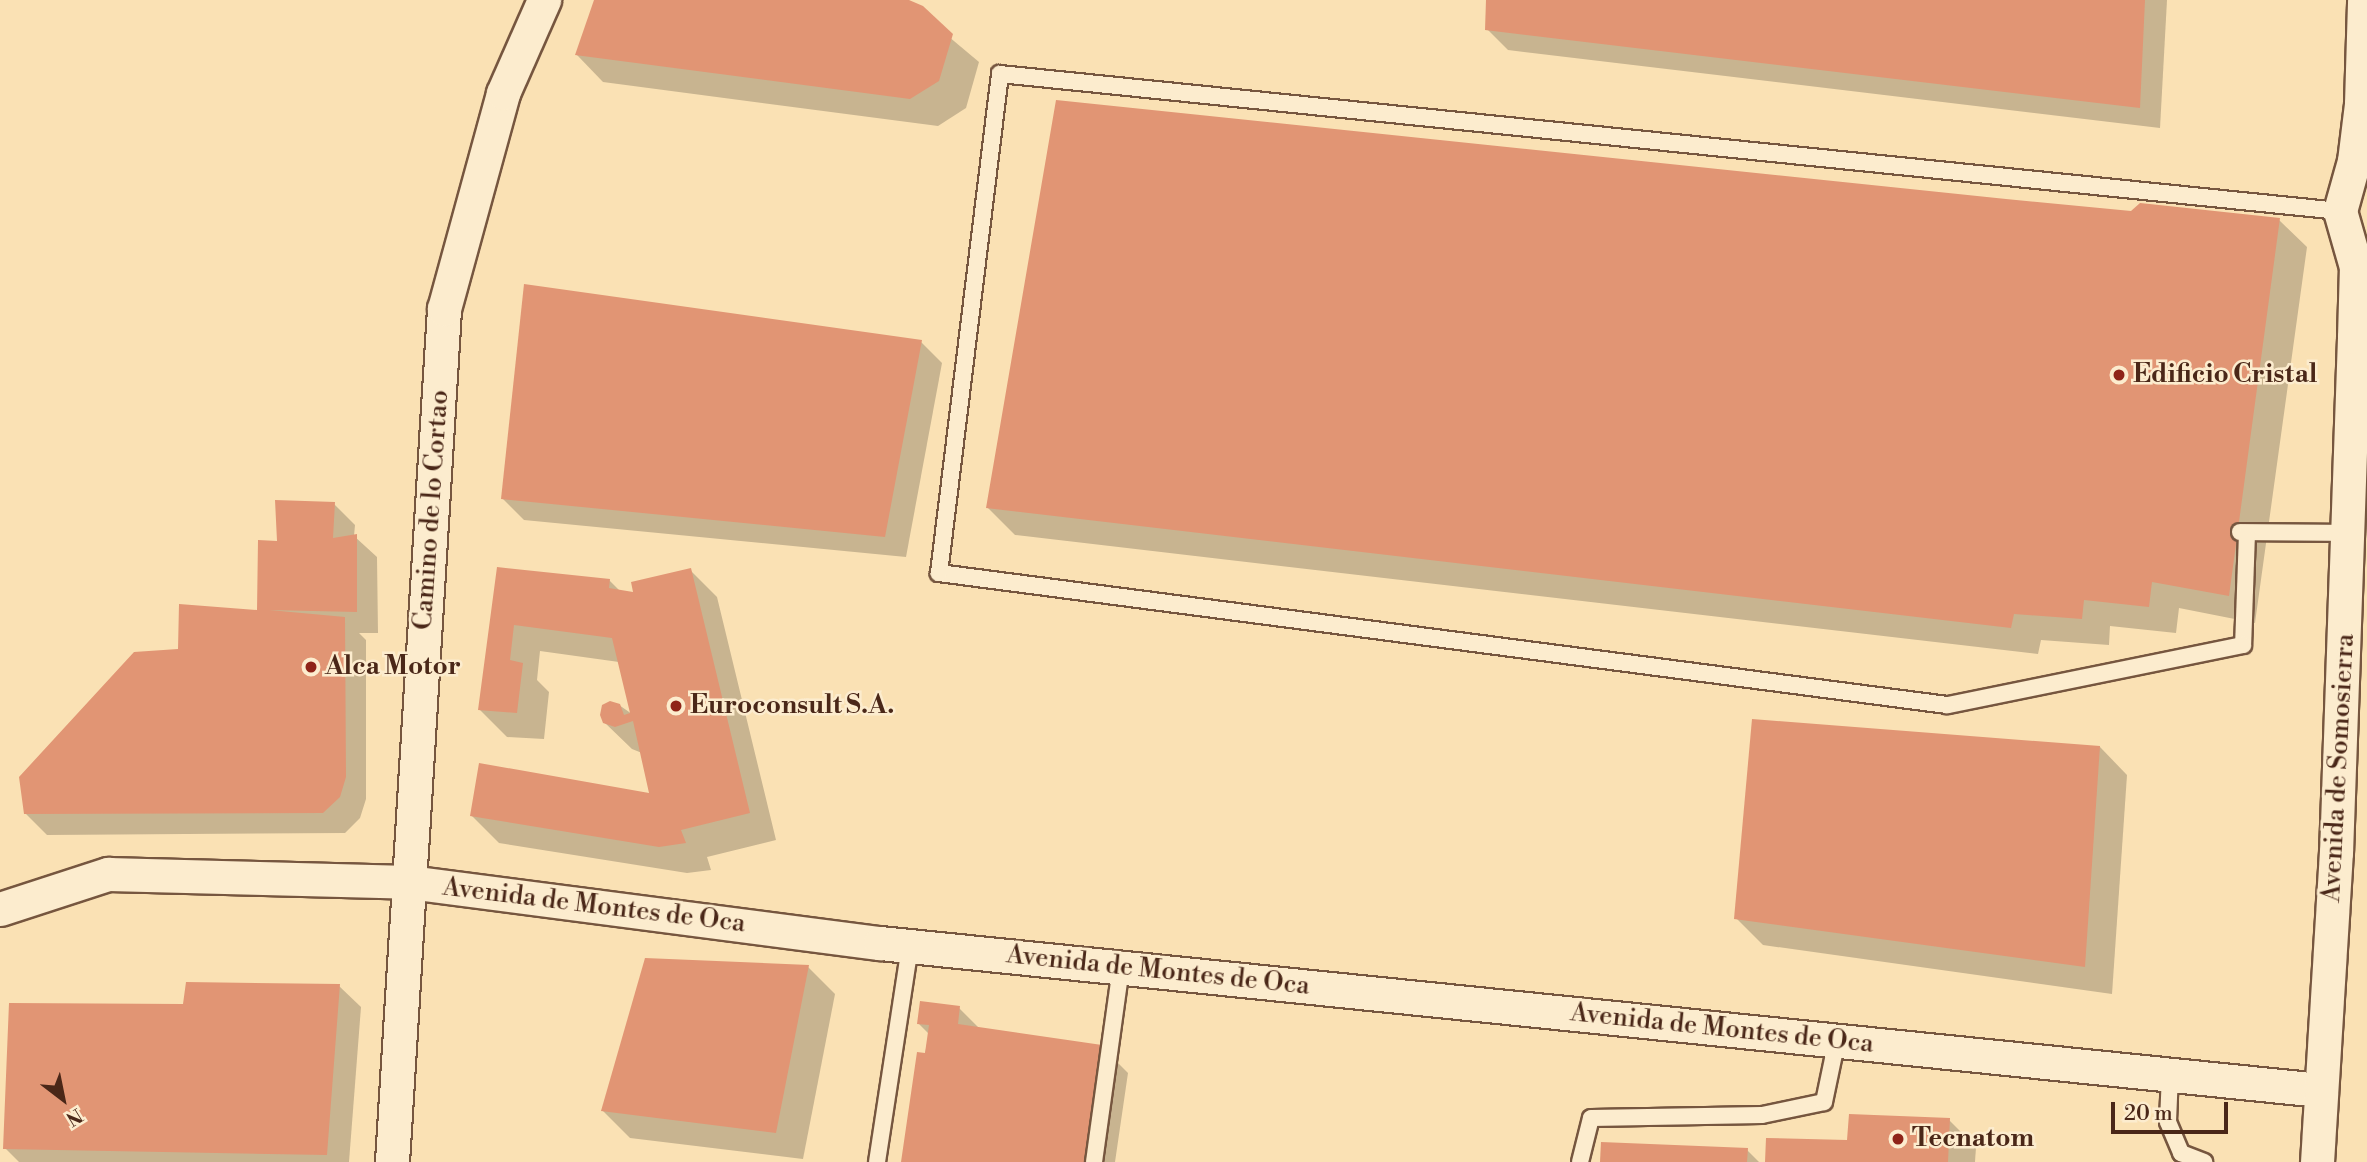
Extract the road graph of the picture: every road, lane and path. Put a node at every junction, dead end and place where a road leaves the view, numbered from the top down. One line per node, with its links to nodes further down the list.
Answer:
1 (544, 0): 5 (street, Camino de lo Cortao)
2 (2364, 0): 3 (street)
3 (2354, 211): 4 (street, Avenida de Somosierra); 4 (lane)
4 (2348, 533): 11 (street, Avenida de Somosierra)
5 (409, 882): 6 (street, Avenida de Montes de Oca); 7 (street, Avenida de Montes de Oca); 12 (street, Camino de lo Cortao)
6 (0, 909)
7 (910, 946): 8 (street, Avenida de Montes de Oca); 13 (lane)
8 (1121, 967): 9 (street, Avenida de Montes de Oca); 14 (lane)
9 (1837, 1041): 10 (street, Avenida de Montes de Oca); 15 (lane)
10 (2170, 1074): 11 (street, Avenida de Montes de Oca); 16 (lane)
11 (2320, 1090): 17 (street, Avenida de Somosierra)
12 (392, 1162)
13 (877, 1162)
14 (1094, 1162)
15 (1580, 1162)
16 (2204, 1162)
17 (2318, 1162)

